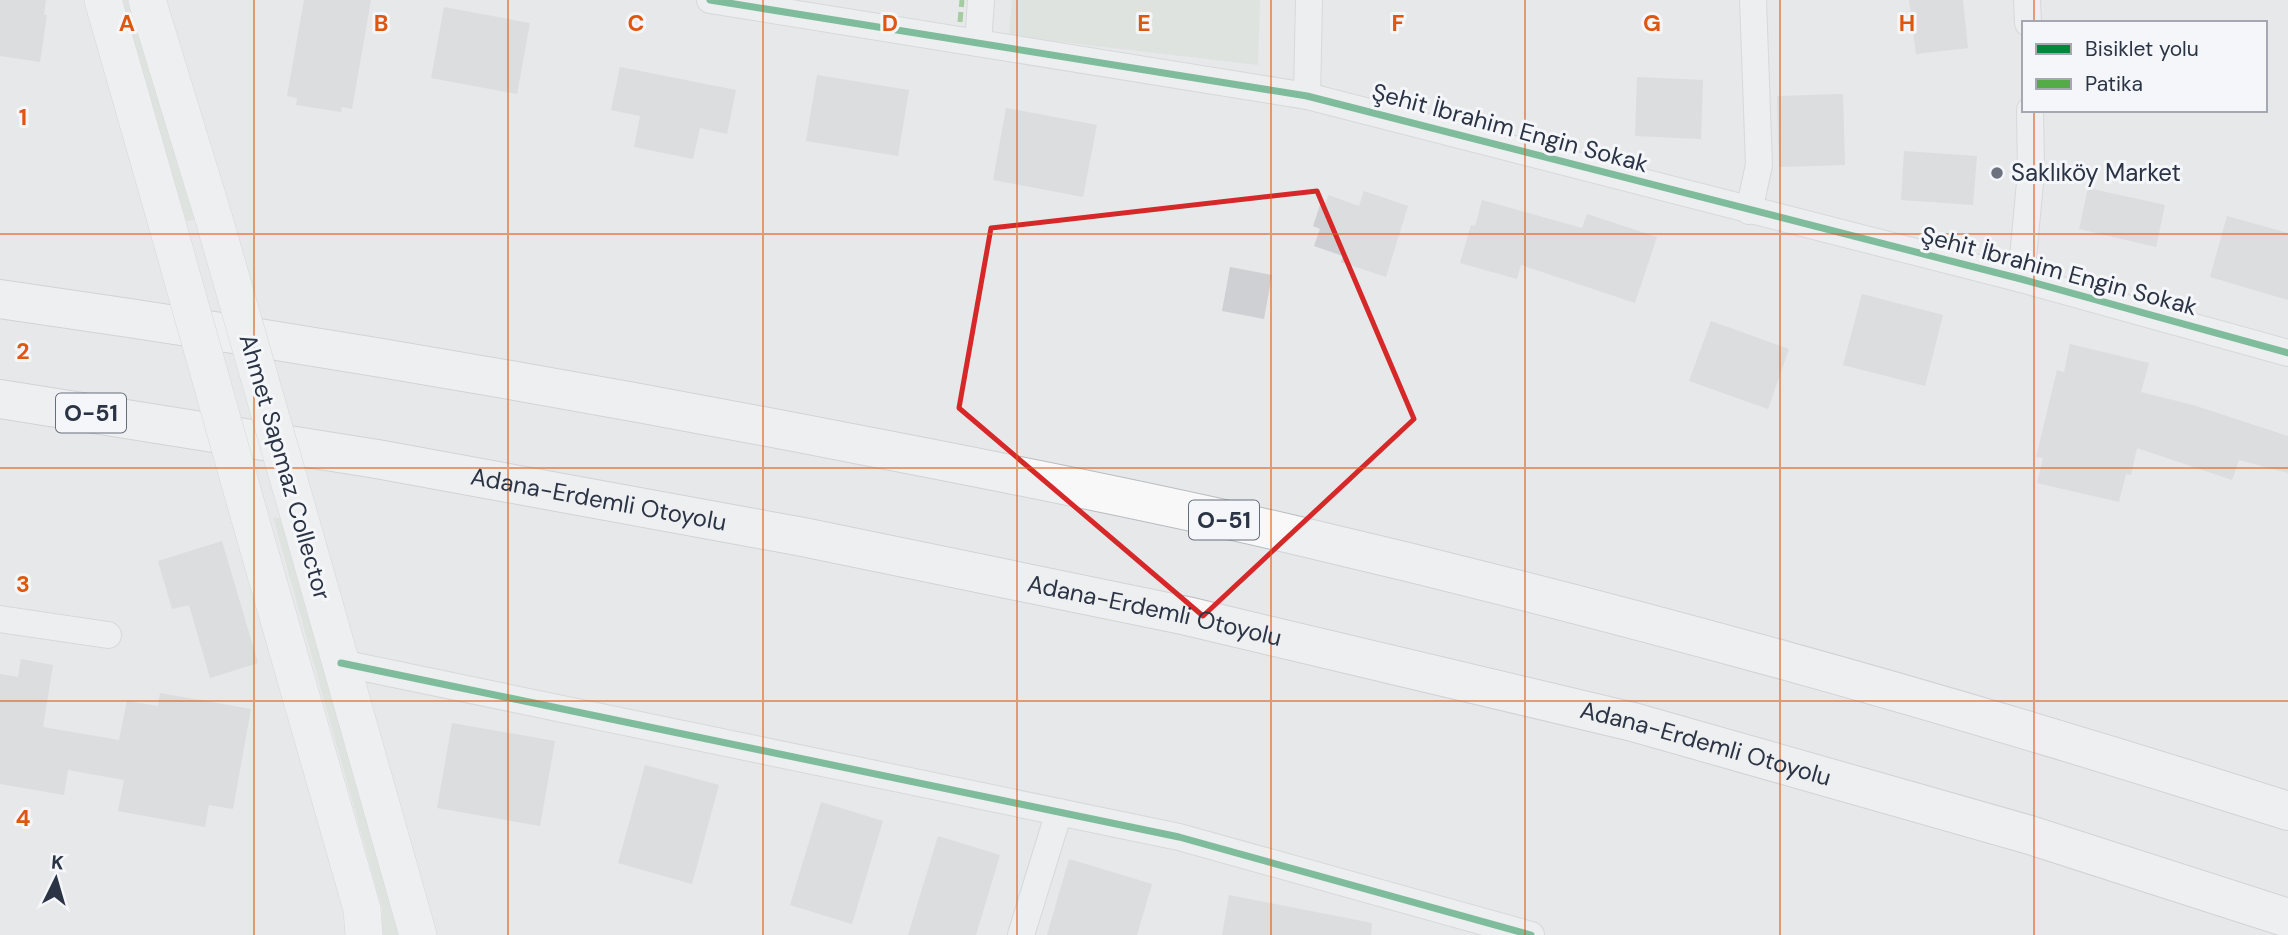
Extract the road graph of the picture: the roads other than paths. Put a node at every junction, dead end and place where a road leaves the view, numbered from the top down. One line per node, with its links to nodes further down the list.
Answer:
1 (103, 0): 23 (main road, Ahmet Sapmaz Collector, bridge)
2 (147, 0): 19 (main road, Ahmet Sapmaz Collector, bridge)
3 (710, 0): 9 (street, Şehit İbrahim Engin Sokak)
4 (981, 0): 9 (street)
5 (1309, 0): 10 (street)
6 (1753, 0): 12 (street)
7 (2027, 0): 8 (street)
8 (2028, 21)
9 (978, 43): 10 (street, Şehit İbrahim Engin Sokak)
10 (1307, 96): 12 (street, Şehit İbrahim Engin Sokak)
11 (2030, 112): 13 (street)
12 (1749, 211): 13 (street, Şehit İbrahim Engin Sokak)
13 (2021, 279): 15 (street, Şehit İbrahim Engin Sokak)
14 (0, 299): 20 (highway, O-51)
15 (2288, 353)
16 (0, 399): 22 (highway, Adana-Erdemli Otoyolu / O-51)
17 (0, 619): 18 (street)
18 (108, 635)
19 (341, 663): 21 (street); 24 (main road, Ahmet Sapmaz Collector)
20 (2288, 811)
21 (1059, 812): 25 (street); 26 (street)
22 (2288, 918)
23 (364, 935)
24 (418, 935)
25 (1021, 935)
26 (1531, 935)

